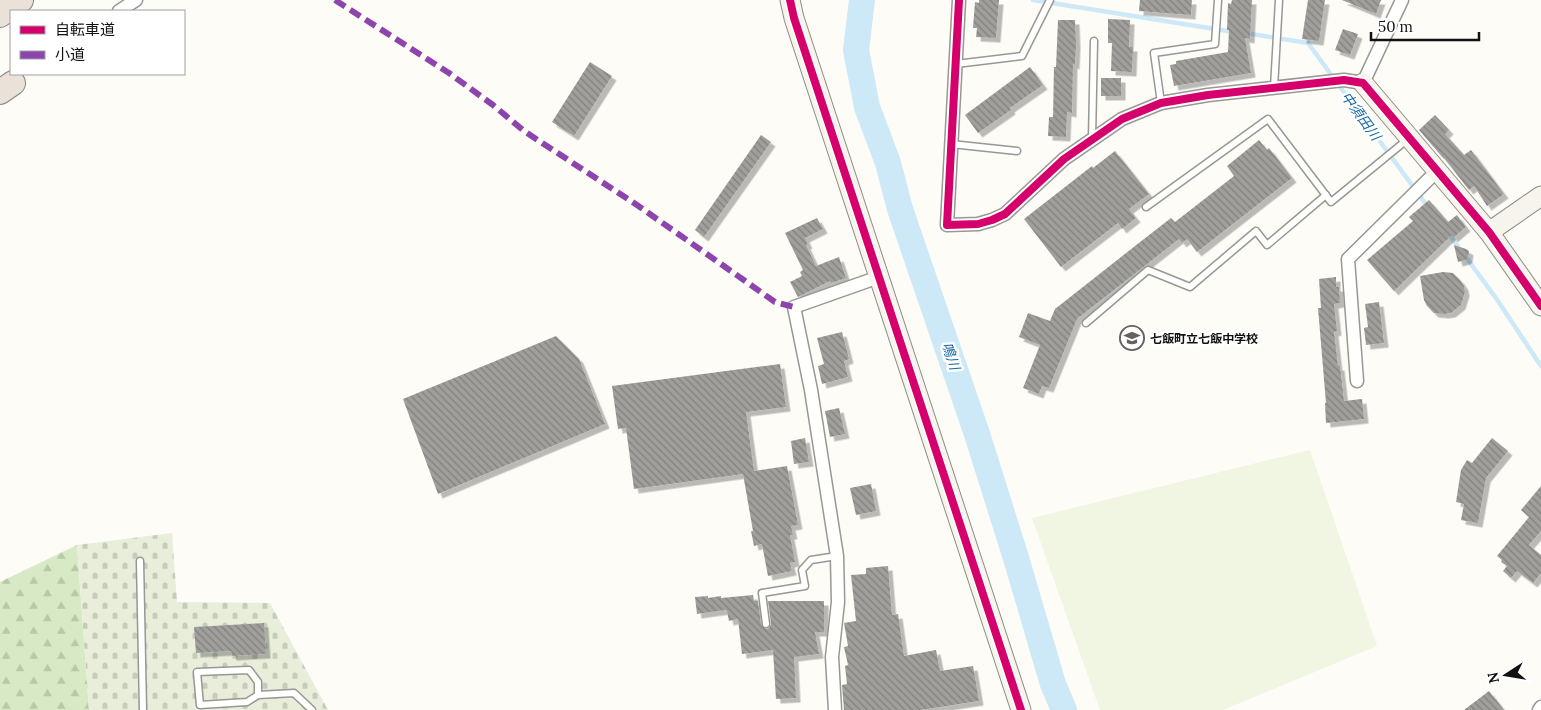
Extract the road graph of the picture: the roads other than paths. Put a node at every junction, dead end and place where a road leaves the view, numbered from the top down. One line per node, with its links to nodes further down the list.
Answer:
1 (21, 0): 10 (highway)
2 (136, 0): 9 (street)
3 (790, 0): 25 (street)
4 (959, 0): 12 (street)
5 (1050, 0): 12 (lane)
6 (1218, 0): 15 (lane)
7 (1279, 0): 14 (lane)
8 (1402, 0): 13 (street)
9 (121, 10)
10 (0, 16)
11 (1094, 41): 17 (lane)
12 (956, 64): 18 (street)
13 (1362, 83): 14 (street); 16 (street)
14 (1274, 88): 15 (street)
15 (1161, 103): 17 (street)
16 (1409, 138): 20 (street); 21 (lane)
17 (1092, 140): 18 (street)
18 (951, 144): 19 (lane)
19 (1017, 151)
20 (1437, 171): 24 (street); 28 (street)
21 (1326, 195): 23 (lane); 27 (lane)
22 (1541, 196): 24 (street)
23 (1146, 207)
24 (1489, 232): 26 (street)
25 (879, 277): 29 (street); 36 (street)
26 (1541, 306)
27 (1086, 323)
28 (1357, 381)
29 (837, 556): 31 (lane); 35 (street)
30 (140, 561): 33 (lane)
31 (766, 624)
32 (258, 694): 32 (lane); 34 (lane)
33 (143, 710)
34 (312, 710)
35 (835, 710)
36 (1021, 710)

